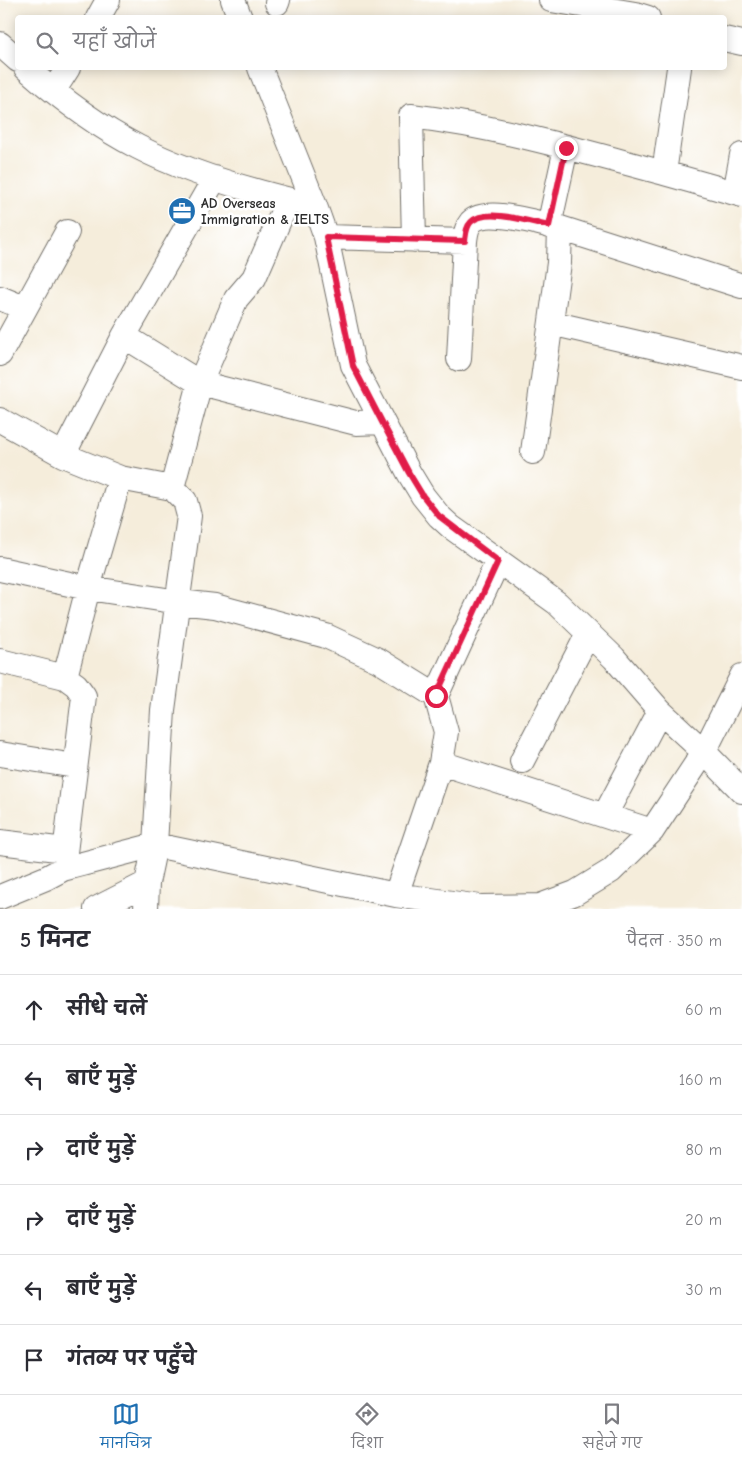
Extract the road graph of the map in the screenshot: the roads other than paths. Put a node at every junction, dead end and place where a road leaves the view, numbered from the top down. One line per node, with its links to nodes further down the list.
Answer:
1 (108, 0): 4 (street)
2 (233, 0): 5 (street)
3 (551, 0): 6 (street)
4 (100, 15)
5 (239, 15)
6 (639, 15)
7 (727, 40): 8 (street)
8 (742, 43)
9 (0, 44): 10 (street)
10 (15, 57)
11 (29, 70): 15 (street)
12 (67, 70): 15 (street)
13 (261, 70): 22 (street)
14 (679, 70): 18 (street)
15 (54, 90): 19 (street)
16 (566, 148): 18 (street); 23 (street); 26 (street)
17 (742, 155): 20 (street)
18 (664, 173): 20 (street)
19 (215, 178): 21 (street); 32 (street)
20 (738, 194)
21 (288, 200): 22 (street); 36 (street)
22 (315, 206): 25 (street)
23 (554, 227): 27 (street); 28 (street); 31 (street)
24 (67, 232): 30 (street)
25 (326, 237): 26 (street); 38 (street)
26 (414, 240): 27 (street)
27 (465, 241): 34 (street)
28 (742, 286)
29 (0, 298): 30 (street)
30 (24, 308): 33 (street)
31 (551, 323): 35 (street); 39 (street)
32 (124, 336): 36 (street); 40 (street)
33 (0, 354)
34 (460, 359)
35 (742, 367)
36 (200, 383): 38 (street); 42 (street)
37 (0, 420): 40 (street)
38 (382, 422): 43 (street)
39 (533, 452)
40 (63, 455): 41 (street)
41 (120, 478): 42 (street); 45 (street)
42 (172, 488): 46 (street)
43 (498, 561): 47 (street); 51 (street)
44 (0, 569): 45 (street)
45 (88, 588): 46 (street); 50 (street)
46 (179, 602): 51 (street); 62 (street)
47 (588, 634): 52 (street); 55 (street)
48 (0, 661): 50 (street)
49 (742, 676): 53 (street)
50 (65, 677): 57 (street)
51 (436, 696): 56 (street)
52 (660, 711): 53 (street); 59 (street)
53 (704, 752): 58 (street); 60 (street)
54 (0, 754): 57 (street)
55 (522, 761)
56 (441, 763): 59 (street); 65 (street)
57 (75, 766): 63 (street)
58 (742, 791)
59 (605, 816): 60 (street)
60 (652, 831): 65 (street)
61 (0, 842): 63 (street)
62 (155, 845): 63 (street); 64 (street); 65 (street)
63 (64, 859): 66 (street)
64 (147, 883): 67 (street); 68 (street)
65 (396, 895)
66 (0, 897)
67 (96, 909)
68 (146, 909)

